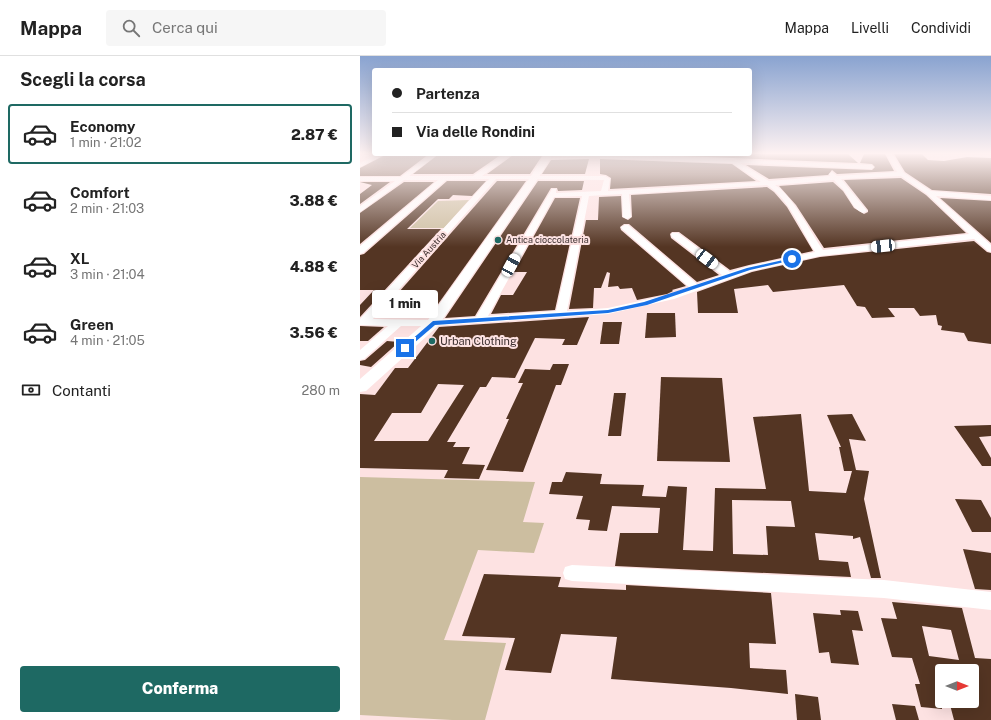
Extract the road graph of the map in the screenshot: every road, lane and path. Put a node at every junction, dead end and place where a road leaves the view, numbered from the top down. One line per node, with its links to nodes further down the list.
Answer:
1 (393, 185): 17 (street)
2 (436, 185): 24 (street)
3 (488, 185): 30 (street, Via Austria)
4 (529, 185): 32 (street)
5 (557, 185): 15 (street)
6 (606, 185): 12 (street)
7 (735, 185): 11 (street)
8 (770, 185): 25 (street)
9 (842, 185): 18 (street)
10 (918, 185): 13 (street)
11 (625, 192): 12 (street); 19 (street)
12 (604, 193): 14 (street)
13 (929, 193): 16 (street); 22 (street)
14 (586, 194): 15 (street); 28 (street)
15 (550, 195): 29 (street)
16 (991, 198)
17 (360, 210)
18 (863, 211)
19 (627, 217)
20 (625, 227): 27 (street)
21 (675, 235): 26 (street)
22 (976, 236): 23 (street); 25 (street)
23 (991, 249)
24 (360, 251)
25 (820, 253): 26 (street)
26 (729, 276): 27 (street)
27 (695, 287): 28 (street)
28 (561, 315): 29 (street)
29 (480, 320): 32 (street)
30 (362, 322): 31 (street)
31 (399, 322): 32 (street); 33 (street)
32 (433, 323): 34 (street)
33 (360, 356)
34 (360, 387)
35 (572, 573): 36 (street)
36 (991, 601)

